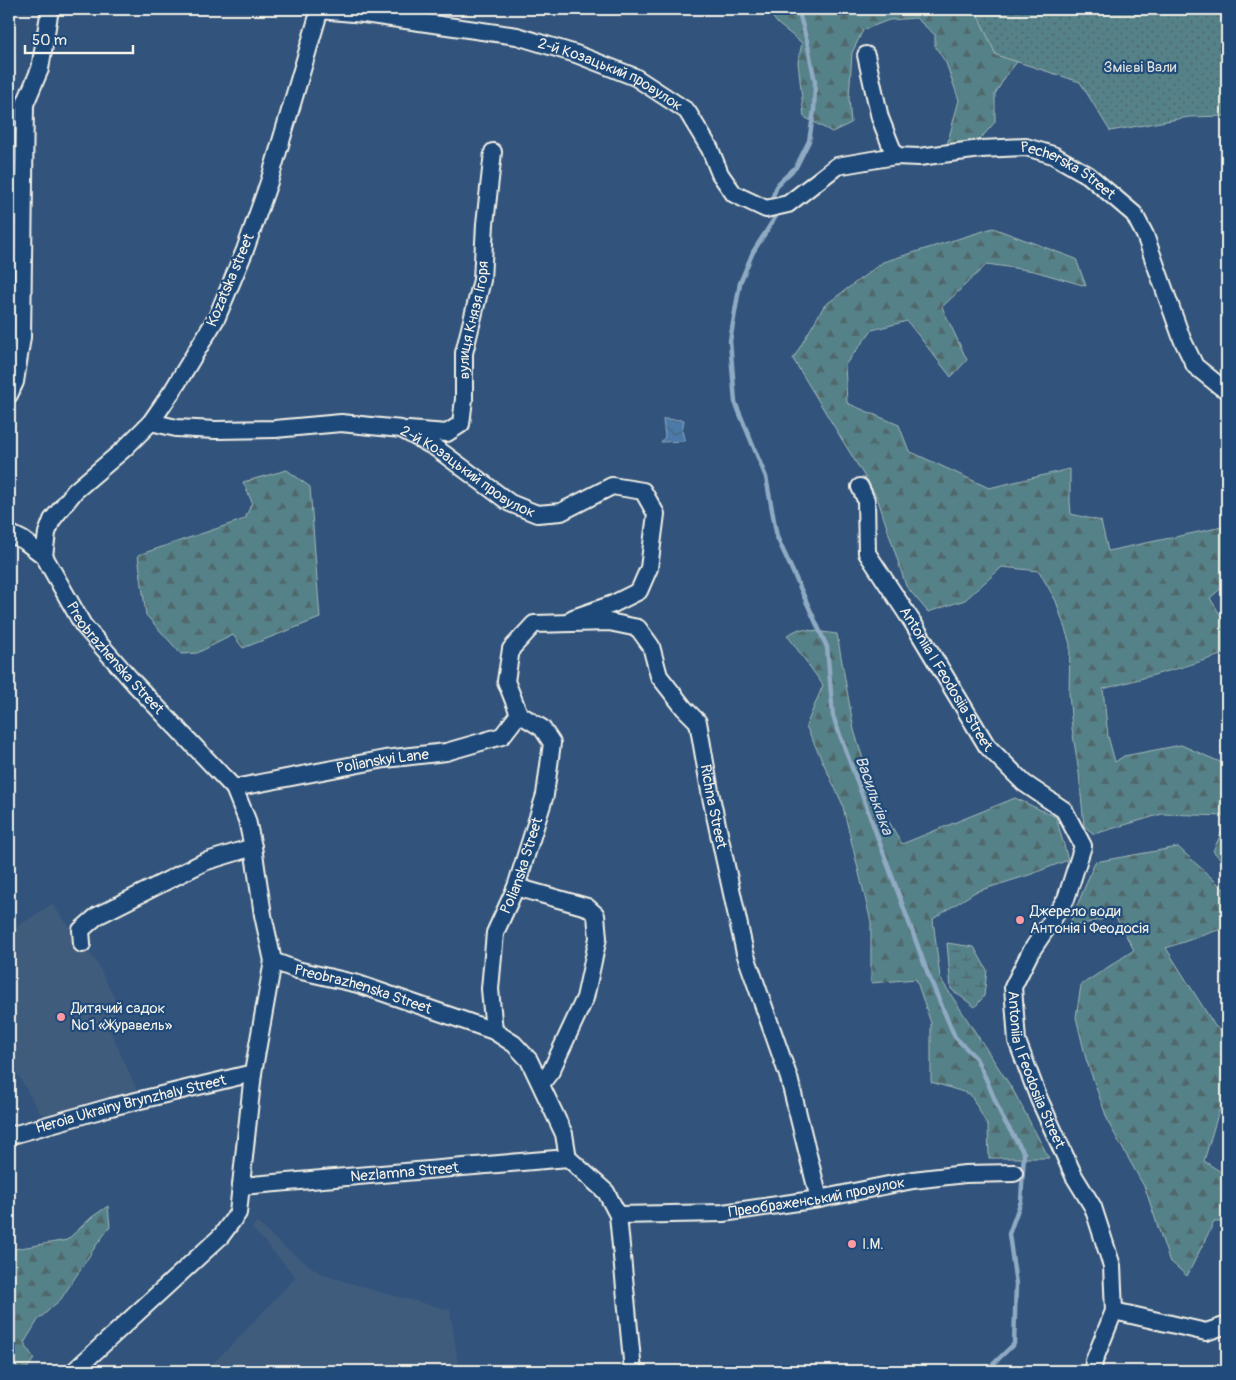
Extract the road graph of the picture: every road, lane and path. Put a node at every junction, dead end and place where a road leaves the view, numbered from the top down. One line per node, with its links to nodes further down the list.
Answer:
1 (50, 9): 7 (street)
2 (320, 9): 5 (street, 2-й Козацький провулок); 8 (street, Kozatska street)
3 (866, 55): 5 (street)
4 (493, 152): 9 (street, вулиця Князя Ігоря)
5 (895, 156): 6 (street, Pecherska Street)
6 (1227, 389)
7 (9, 394)
8 (151, 422): 9 (street, 2-й Козацький провулок); 12 (street, Kozatska street)
9 (401, 429): 13 (street, 2-й Козацький провулок)
10 (860, 487): 29 (street, Antoniia I Feodosiia Street)
11 (9, 533): 12 (street)
12 (44, 556): 15 (street, Preobrazhenska Street)
13 (555, 624): 14 (street, Richna Street); 27 (street, Richna Street)
14 (519, 714): 15 (street, Polianskyi Lane); 17 (street, Polianska Street)
15 (234, 788): 16 (street, Preobrazhenska Street)
16 (253, 847): 18 (street); 19 (street, Preobrazhenska Street)
17 (516, 887): 20 (street, Polianska Street); 22 (street)
18 (82, 944)
19 (272, 961): 20 (street, Preobrazhenska Street); 21 (street)
20 (494, 1031): 22 (street, Preobrazhenska Street)
21 (253, 1073): 23 (street, Heroia Ukrainy Brynzhaly Street); 26 (street)
22 (541, 1084): 24 (street, Preobrazhenska Street)
23 (9, 1136)
24 (568, 1158): 26 (street, Nezlamna Street); 28 (street)
25 (1014, 1172): 27 (street, Преображенський провулок)
26 (240, 1186): 31 (street)
27 (819, 1199): 28 (street, Преображенський провулок)
28 (618, 1215): 32 (street)
29 (1114, 1311): 30 (street); 33 (street, Antoniia I Feodosiia Street)
30 (1227, 1325)
31 (74, 1371)
32 (633, 1371)
33 (1092, 1371)

